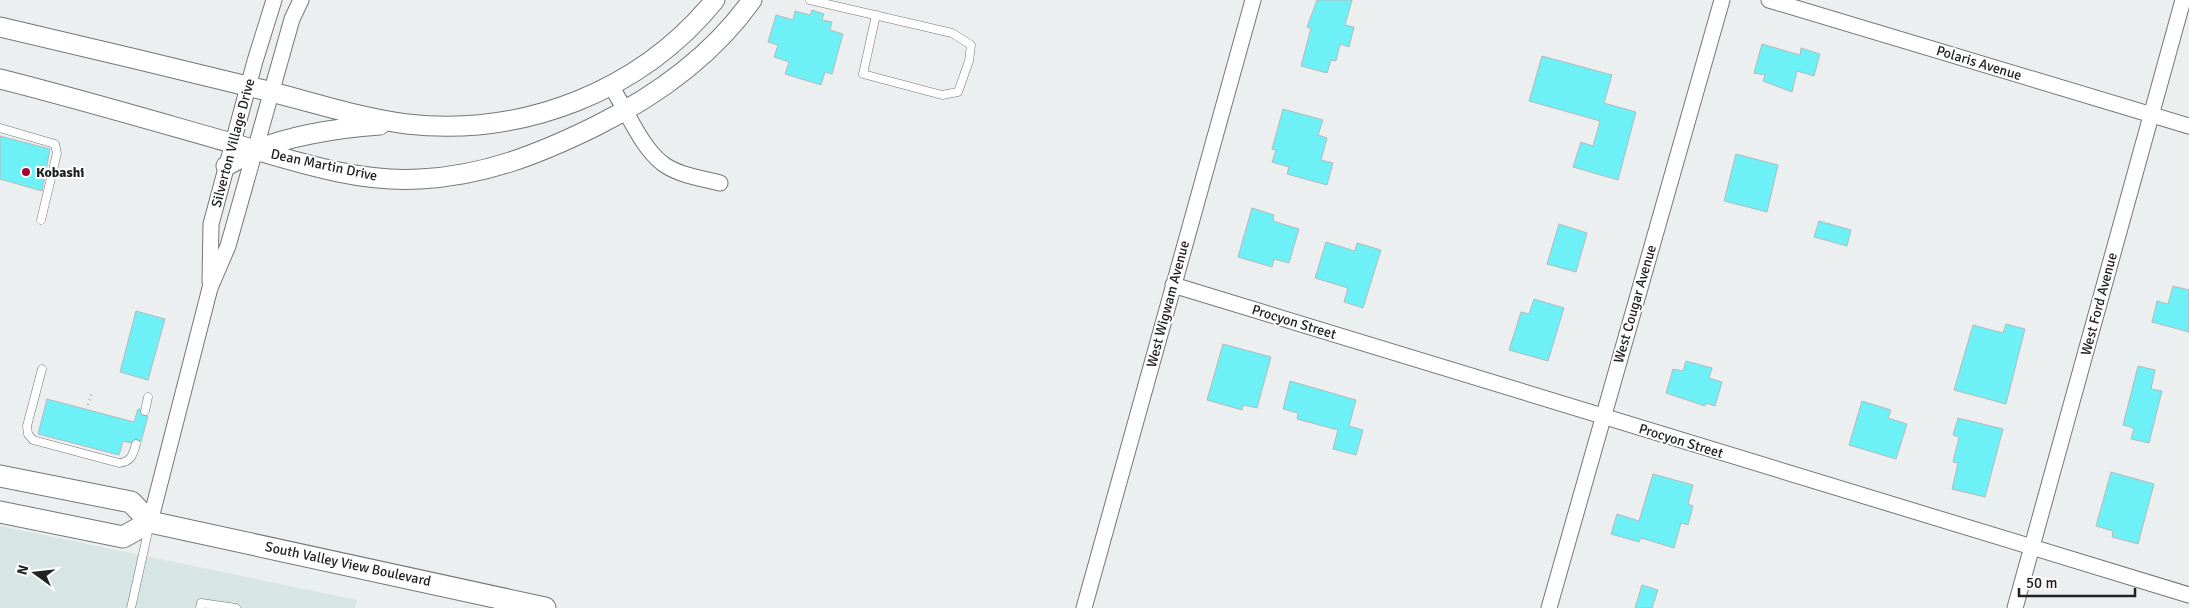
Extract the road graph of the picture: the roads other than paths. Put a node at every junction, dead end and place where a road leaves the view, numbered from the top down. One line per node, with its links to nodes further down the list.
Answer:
1 (274, 0): 13 (street, Silverton Village Drive)
2 (301, 0): 15 (street, Silverton Village Drive)
3 (715, 0): 14 (street)
4 (752, 0): 16 (street, Dean Martin Drive)
5 (810, 0): 10 (lane)
6 (1253, 0): 26 (street, West Wigwam Avenue)
7 (1722, 0): 31 (street, West Cougar Avenue)
8 (1769, 0): 17 (street, Polaris Avenue)
9 (2183, 0): 17 (street, West Ford Avenue)
10 (876, 15): 10 (lane)
11 (0, 27): 13 (street)
12 (0, 79): 21 (street, Dean Martin Drive)
13 (248, 86): 15 (street); 21 (street, Silverton Village Drive)
14 (611, 86): 16 (street); 18 (street)
15 (273, 92): 18 (street); 22 (street, Silverton Village Drive)
16 (626, 110): 22 (street, Dean Martin Drive); 24 (street)
17 (2151, 114): 19 (street, Polaris Avenue); 36 (street, West Ford Avenue)
18 (406, 124): 22 (street)
19 (2189, 126)
20 (0, 128): 25 (lane)
21 (232, 143): 22 (street, Dean Martin Drive); 23 (street, Silverton Village Drive)
22 (257, 150): 23 (street); 27 (street, Silverton Village Drive)
23 (226, 166): 27 (street, Silverton Village Drive)
24 (720, 183)
25 (41, 220)
26 (1173, 285): 31 (street, Procyon Street); 42 (street, West Wigwam Avenue)
27 (210, 288): 35 (street, Silverton Village Drive)
28 (42, 369): 32 (lane)
29 (148, 397): 30 (lane)
30 (145, 410)
31 (1603, 418): 36 (street, Procyon Street); 43 (street, West Cougar Avenue)
32 (136, 444)
33 (0, 476): 35 (main road)
34 (0, 512): 35 (main road)
35 (150, 522): 38 (lane); 41 (main road, South Valley View Boulevard)
36 (2032, 546): 37 (street, Procyon Street); 44 (street, West Ford Avenue)
37 (2189, 595)
38 (131, 608)
39 (200, 608): 40 (lane)
40 (236, 608)
41 (545, 608)
42 (1084, 608)
43 (1549, 608)
44 (2015, 608)

